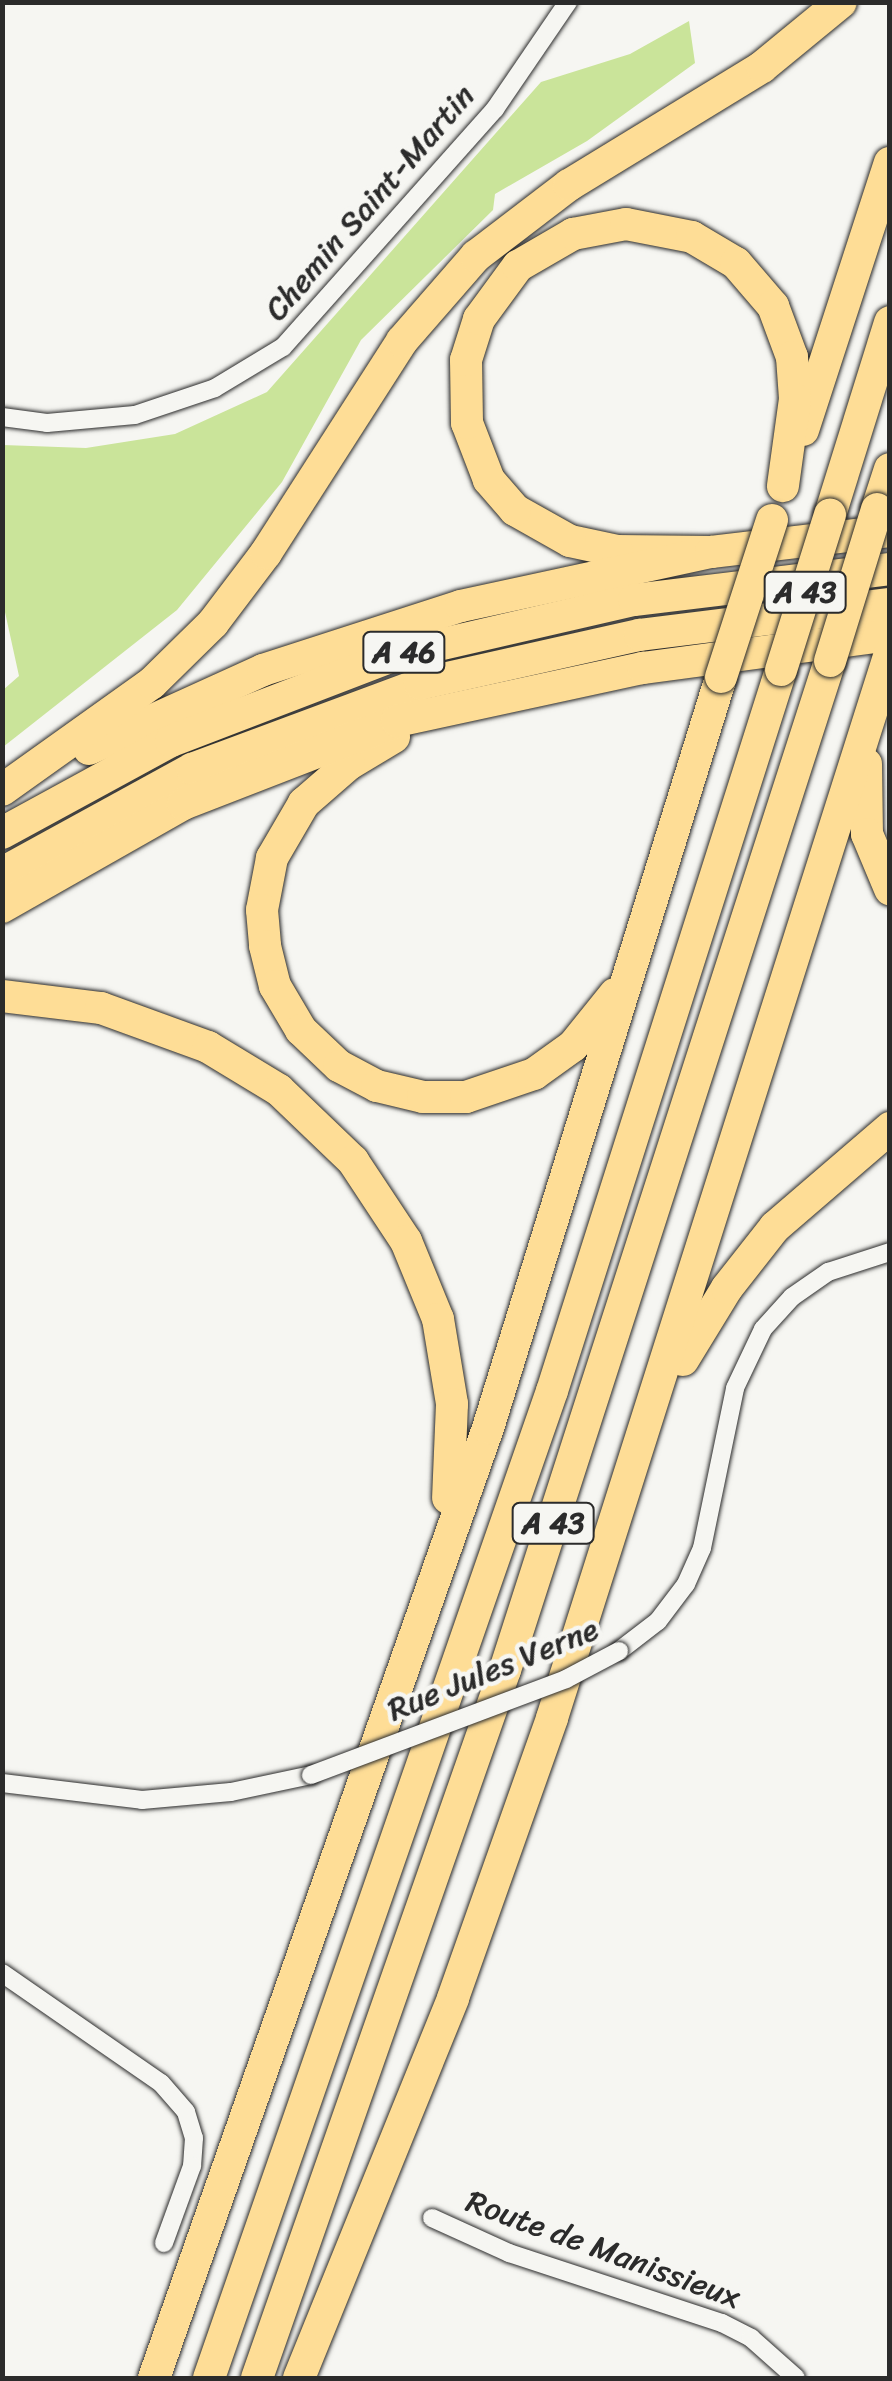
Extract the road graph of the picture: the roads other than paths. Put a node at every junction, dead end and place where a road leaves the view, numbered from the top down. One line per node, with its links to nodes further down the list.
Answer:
1 (568, 2): 5 (street, Chemin Saint-Martin)
2 (841, 2): 16 (highway)
3 (890, 163): 7 (highway)
4 (890, 322): 35 (highway, A 43, bridge)
5 (2, 417)
6 (890, 469): 8 (highway, A 43)
7 (783, 486): 9 (highway); 22 (highway, bridge)
8 (883, 520): 9 (highway); 36 (highway, A 43, bridge)
9 (711, 552): 17 (highway)
10 (890, 569): 18 (highway, A 46)
11 (890, 604): 19 (highway, A 46)
12 (890, 635): 15 (highway)
13 (890, 652): 14 (highway)
14 (877, 690): 20 (highway); 26 (highway)
15 (481, 702): 21 (highway); 22 (highway)
16 (2, 790)
17 (2, 798)
18 (2, 833)
19 (2, 873)
20 (890, 889)
21 (2, 907)
22 (635, 954): 27 (highway)
23 (2, 996): 27 (highway)
24 (890, 1128): 26 (highway)
25 (890, 1252): 28 (street, Rue Jules Verne, bridge)
26 (626, 1493): 37 (highway)
27 (438, 1561): 32 (highway)
28 (2, 1784)
29 (2, 1973): 31 (street)
30 (432, 2218): 38 (street, Route de Manissieux)
31 (164, 2243)
32 (188, 2278): 33 (highway); 34 (highway)
33 (144, 2378)
34 (154, 2378)
35 (209, 2378)
36 (257, 2378)
37 (299, 2378)
38 (796, 2378)

